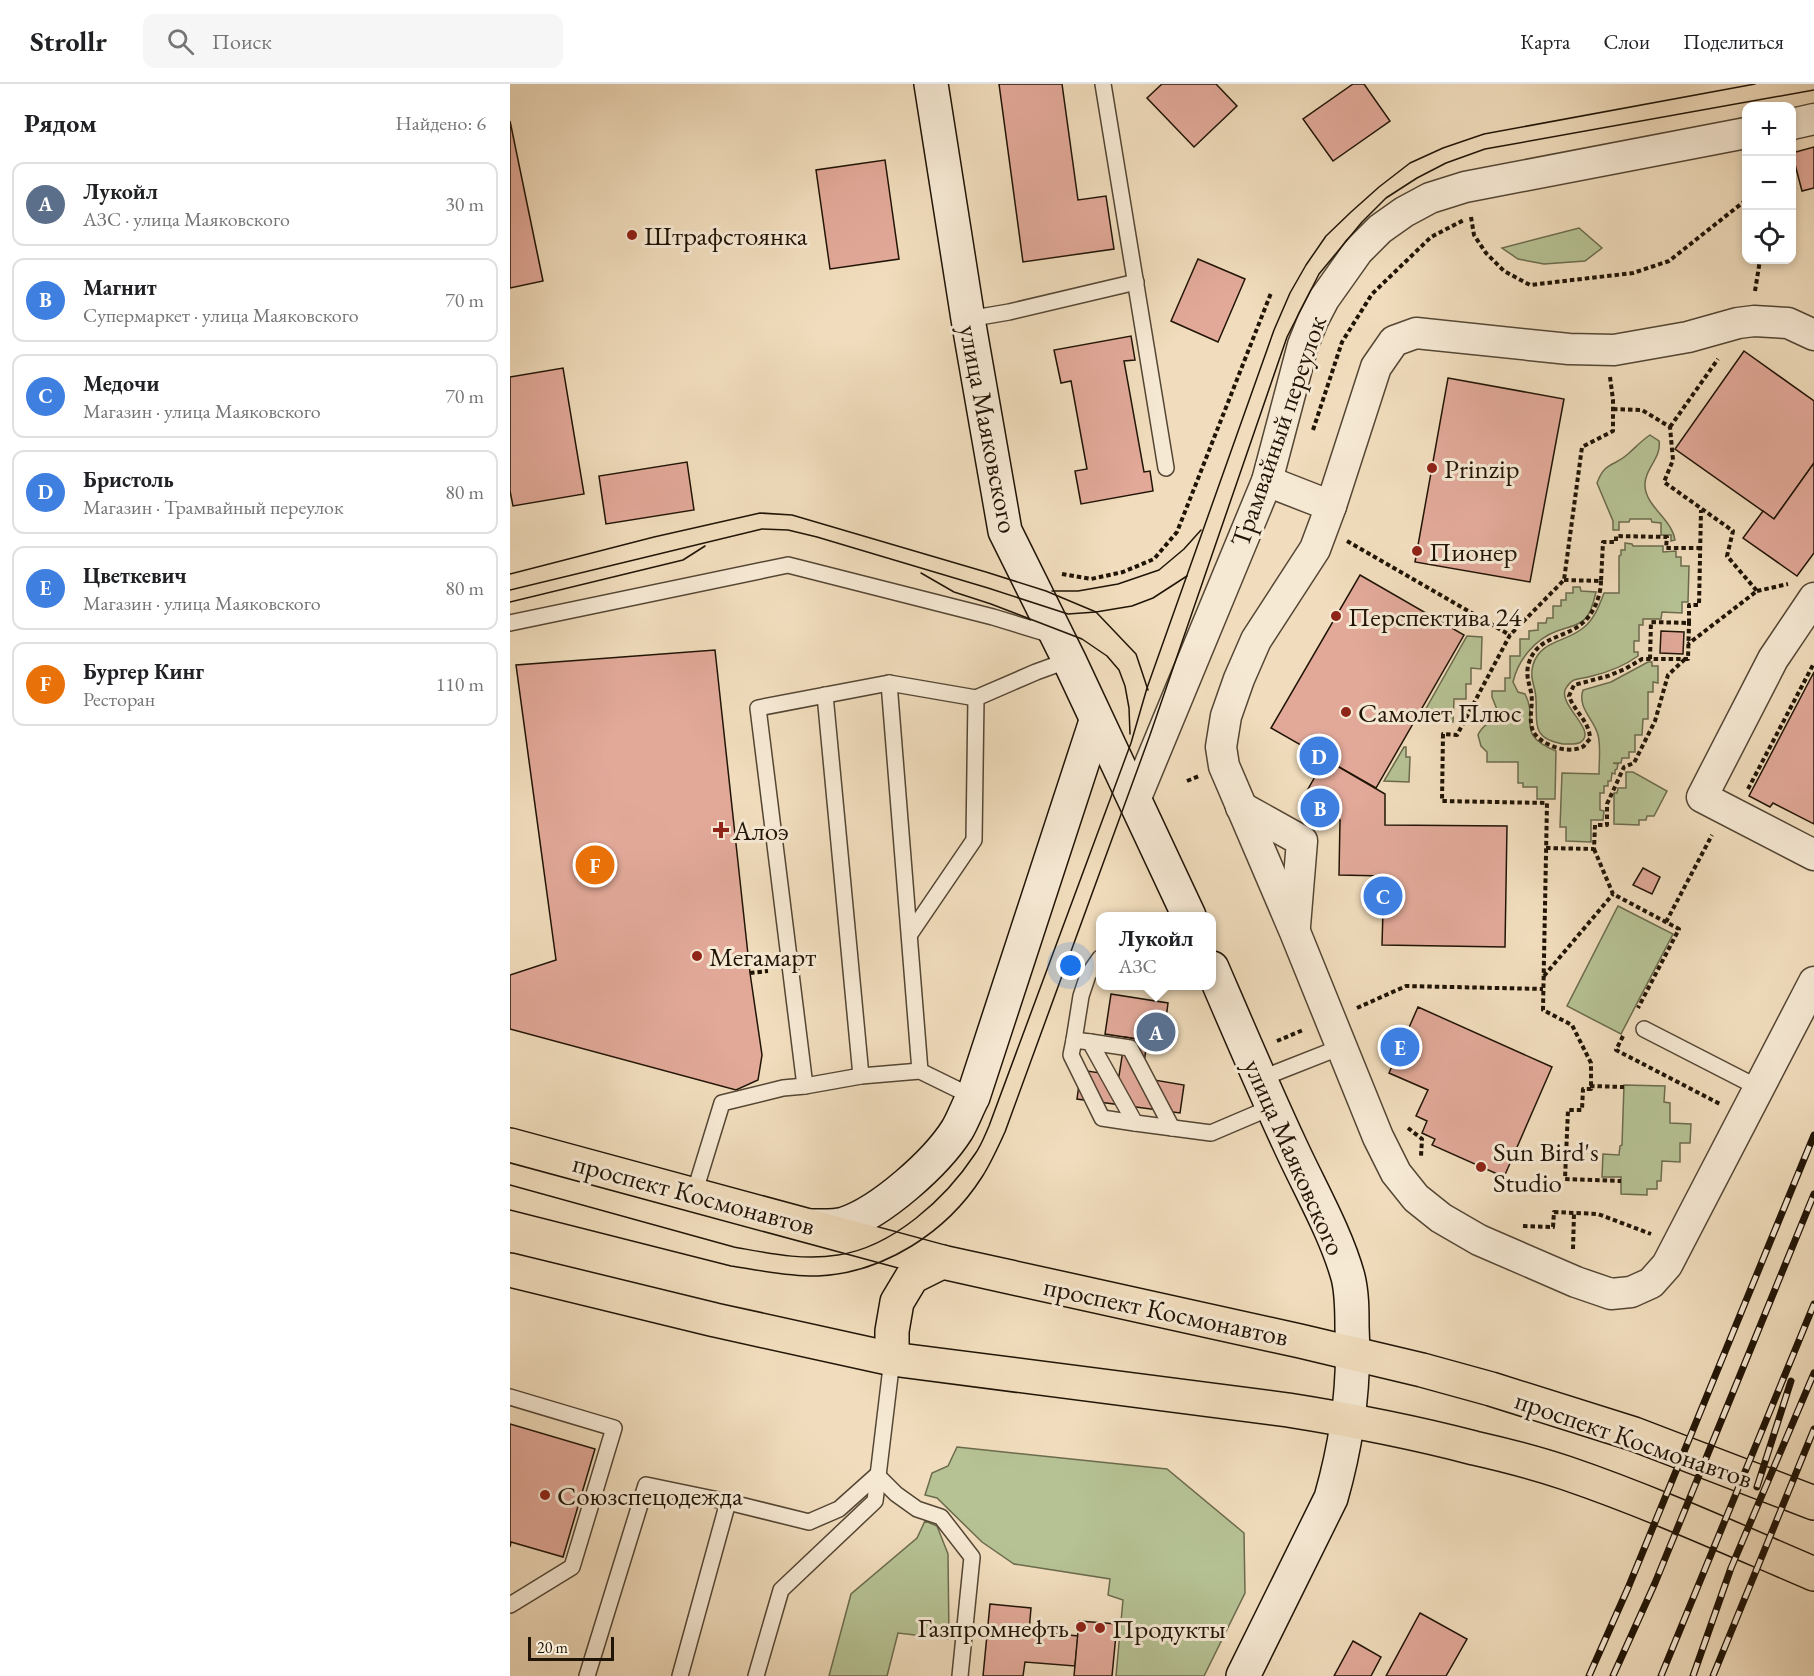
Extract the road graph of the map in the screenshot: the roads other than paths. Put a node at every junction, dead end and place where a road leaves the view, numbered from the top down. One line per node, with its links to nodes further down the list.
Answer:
1 (931, 84): 7 (street, улица Маяковского)
2 (1103, 84): 6 (lane)
3 (1814, 119): 4 (street)
4 (1796, 123)
5 (1742, 134): 10 (street, Трамвайный переулок)
6 (1136, 282): 7 (lane); 9 (lane)
7 (968, 319): 14 (street, улица Маяковского)
8 (1814, 334): 11 (street)
9 (1166, 468)
10 (1267, 481): 11 (street); 19 (street, Трамвайный переулок)
11 (1331, 506): 20 (street)
12 (1814, 598): 21 (street)
13 (510, 623): 14 (lane)
14 (1063, 648): 17 (lane); 18 (street, улица Маяковского)
15 (889, 683): 16 (lane); 17 (lane); 24 (lane)
16 (825, 695): 33 (lane); 34 (lane)
17 (976, 698): 24 (lane)
18 (1096, 721): 19 (street, улица Маяковского); 37 (street)
19 (1136, 800): 22 (street, улица Маяковского)
20 (1241, 807): 23 (street); 23 (street)
21 (1814, 855)
22 (1180, 912)
23 (1295, 932): 31 (street)
24 (910, 934): 32 (lane)
25 (1096, 965): 29 (lane)
26 (1216, 977): 36 (street, улица Маяковского)
27 (1814, 982): 35 (street)
28 (1644, 1029): 35 (lane)
29 (1074, 1040): 30 (lane); 38 (lane)
30 (1090, 1042): 38 (lane); 39 (lane)
31 (1341, 1047): 35 (street); 36 (lane)
32 (920, 1071): 33 (lane); 37 (lane)
33 (861, 1076): 34 (lane)
34 (805, 1086): 41 (lane)
35 (1759, 1088)
36 (1266, 1093): 39 (lane); 45 (street, улица Маяковского)
37 (973, 1096): 42 (street)
38 (1135, 1123): 39 (lane)
39 (1172, 1128)
40 (510, 1145): 41 (main road, проспект Космонавтов)
41 (694, 1194): 42 (main road, проспект Космонавтов)
42 (812, 1226): 43 (main road, проспект Космонавтов)
43 (942, 1262): 45 (main road, проспект Космонавтов); 46 (main road)
44 (510, 1270): 46 (main road, проспект Космонавтов)
45 (1353, 1353): 48 (street, улица Маяковского); 51 (main road, проспект Космонавтов)
46 (892, 1359): 48 (main road, проспект Космонавтов); 49 (lane)
47 (510, 1397): 53 (lane)
48 (1349, 1419): 52 (main road, проспект Космонавтов); 58 (street, улица Маяковского)
49 (877, 1475): 50 (lane); 56 (lane); 57 (lane)
50 (728, 1502): 54 (lane); 55 (lane)
51 (1814, 1503)
52 (1814, 1574)
53 (510, 1605)
54 (587, 1676)
55 (680, 1676)
56 (756, 1676)
57 (960, 1676)
58 (1244, 1676)

